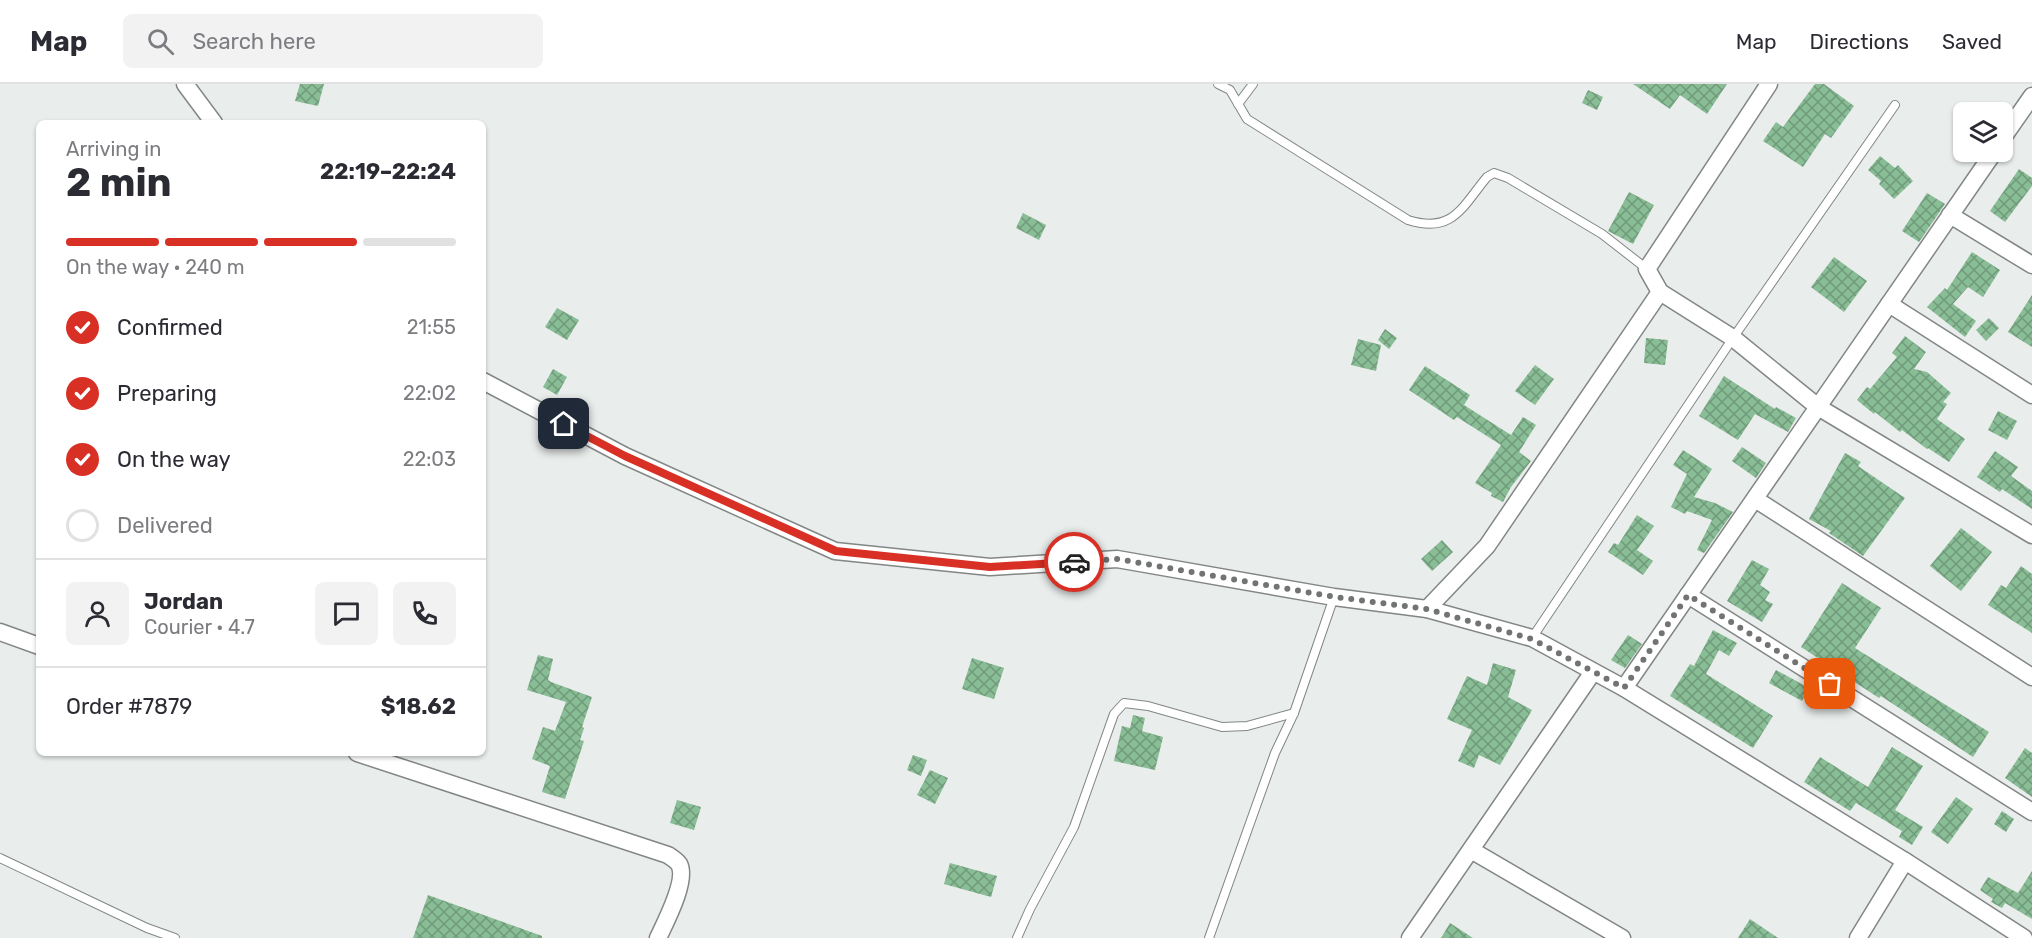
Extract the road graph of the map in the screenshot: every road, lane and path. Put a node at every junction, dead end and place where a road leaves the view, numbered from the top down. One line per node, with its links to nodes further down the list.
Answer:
1 (185, 84): 8 (street)
2 (1218, 84): 6 (lane)
3 (1253, 84): 6 (lane)
4 (1769, 84): 14 (street)
5 (2032, 96): 9 (street)
6 (1238, 104): 14 (lane)
7 (1895, 105): 17 (lane)
8 (212, 120)
9 (2025, 120): 10 (street)
10 (2013, 130)
11 (1987, 162): 12 (street)
12 (1950, 215): 13 (street); 16 (street)
13 (2032, 265)
14 (1647, 269): 15 (street)
15 (1660, 292): 17 (street); 25 (street)
16 (1889, 304): 19 (street); 20 (street)
17 (1733, 338): 20 (street); 27 (lane)
18 (486, 383): 24 (street)
19 (2032, 394)
20 (1818, 407): 21 (street); 22 (street)
21 (1755, 499): 23 (street); 30 (street)
22 (2032, 536)
23 (1688, 595): 31 (street); 34 (street)
24 (1335, 597): 25 (street); 32 (lane)
25 (1427, 609): 27 (street)
26 (0, 632): 28 (street)
27 (1532, 639): 29 (street)
28 (36, 645)
29 (1593, 672): 31 (street); 35 (street)
30 (2032, 677)
31 (1624, 688): 37 (street)
32 (1294, 713): 40 (lane); 41 (lane)
33 (366, 756): 39 (street)
34 (2032, 812)
35 (1471, 850): 42 (street); 43 (street)
36 (0, 858): 38 (lane)
37 (1905, 861): 44 (street); 45 (street)
38 (175, 938)
39 (658, 938)
40 (1017, 938)
41 (1209, 938)
42 (1410, 938)
43 (1622, 938)
44 (1858, 938)
45 (2024, 938)

